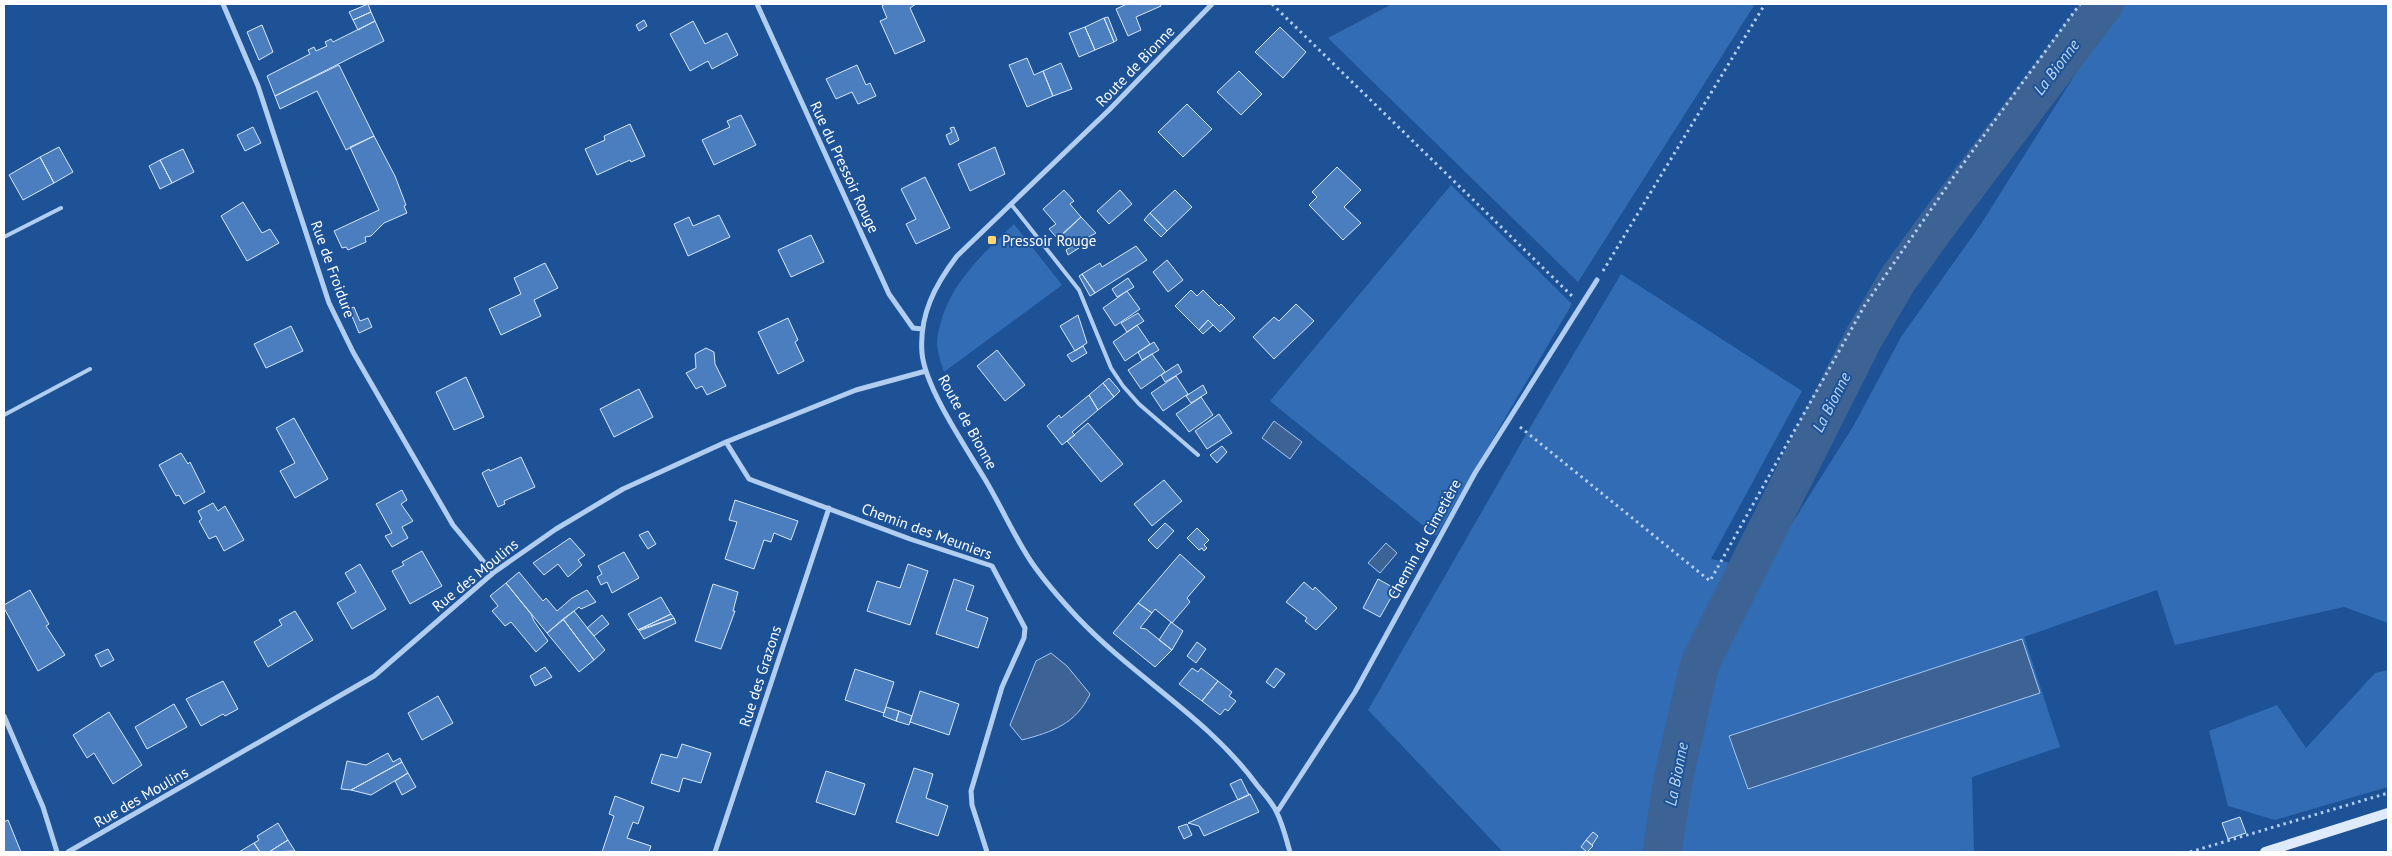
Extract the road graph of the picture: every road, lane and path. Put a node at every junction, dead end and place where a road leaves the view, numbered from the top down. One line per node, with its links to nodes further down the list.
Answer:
1 (223, 4): 20 (street, Rue de Froidure)
2 (758, 4): 12 (street, Rue du Pressoir Rouge)
3 (1212, 4): 7 (street, Route de Bionne)
4 (1272, 4): 11 (path)
5 (1766, 4): 10 (path)
6 (2080, 4): 16 (path)
7 (1011, 204): 12 (street, Route de Bionne); 18 (lane)
8 (61, 208): 9 (lane)
9 (4, 237)
10 (1597, 280): 11 (street, Chemin du Cimetière)
11 (1581, 305): 16 (street, Chemin du Cimetière)
12 (922, 329): 14 (street, Route de Bionne)
13 (90, 369): 15 (lane)
14 (926, 370): 17 (street, Rue des Moulins); 23 (street, Route de Bionne)
15 (4, 415)
16 (1509, 418): 23 (street, Chemin du Cimetière)
17 (726, 442): 19 (street, Chemin des Meuniers); 20 (street, Rue des Moulins)
18 (1198, 455)
19 (829, 508): 27 (street, Rue des Grazons); 28 (street, Chemin des Meuniers)
20 (493, 573): 26 (street, Rue des Moulins)
21 (4, 716): 25 (street)
22 (2388, 793): 30 (path)
23 (1277, 812): 29 (street, Route de Bionne)
24 (2388, 813): 31 (main road)
25 (57, 852)
26 (68, 852)
27 (715, 852)
28 (987, 852)
29 (1290, 852)
30 (2190, 852)
31 (2265, 852)

